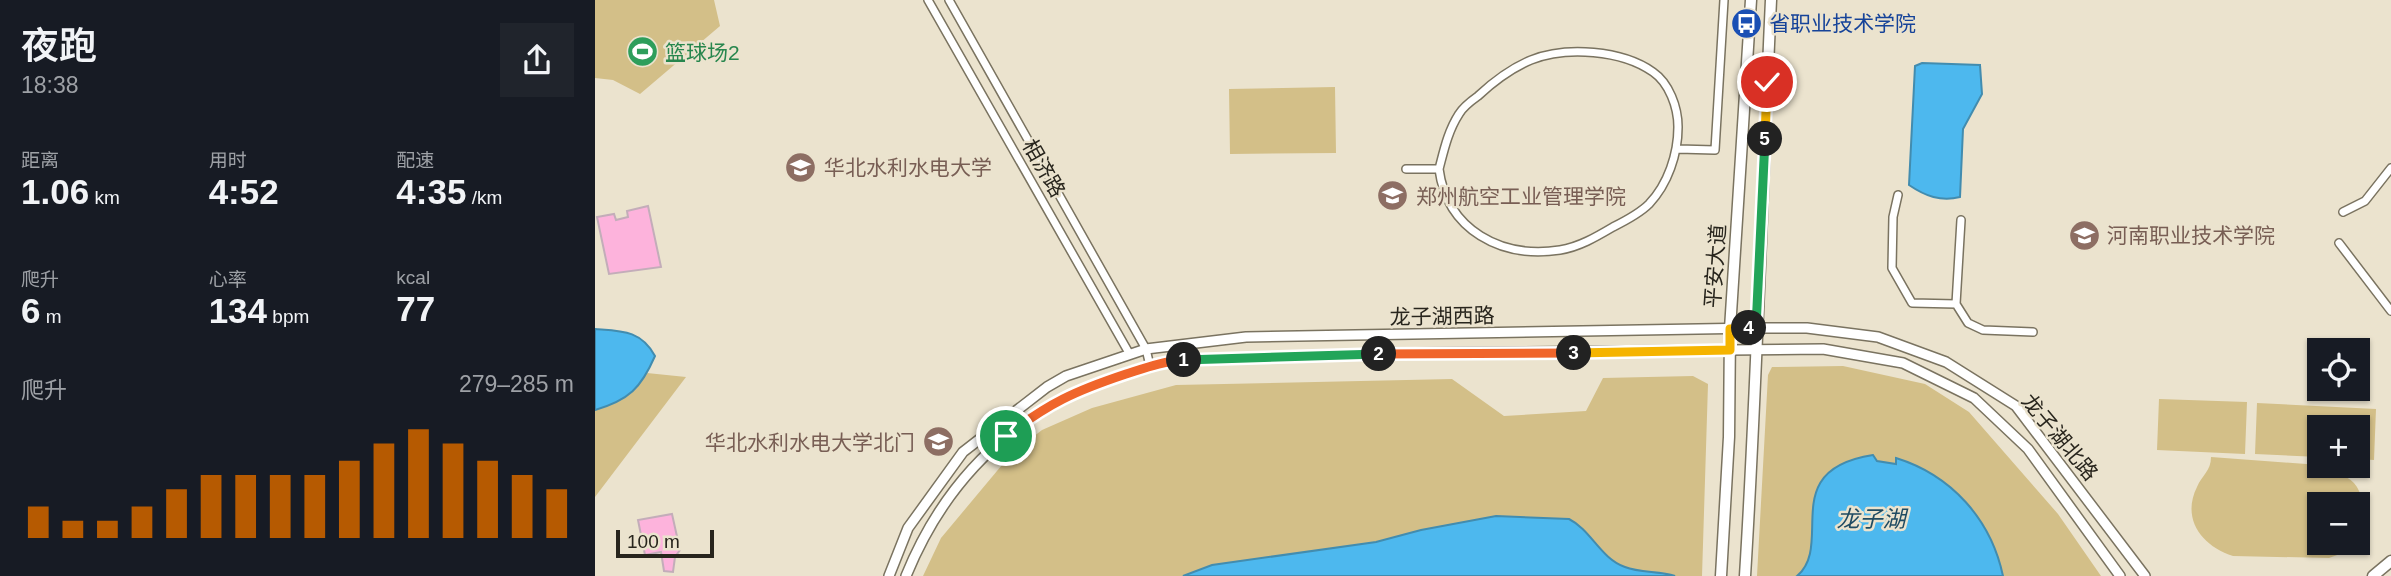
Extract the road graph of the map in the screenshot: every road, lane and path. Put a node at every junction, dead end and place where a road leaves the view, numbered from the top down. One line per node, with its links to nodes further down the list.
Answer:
1 (928, 0): 22 (street, 相济路)
2 (949, 0): 19 (street, 相济路)
3 (1724, 0): 6 (street)
4 (1751, 0): 17 (main road, 平安大道)
5 (1771, 0): 16 (main road, 平安大道)
6 (1678, 149): 9 (street); 9 (street)
7 (2391, 168): 11 (street)
8 (1406, 169): 9 (street)
9 (1439, 169)
10 (1898, 195): 14 (street)
11 (2343, 212)
12 (1961, 220): 14 (street)
13 (2339, 243): 15 (street)
14 (1956, 304): 18 (street)
15 (2391, 311)
16 (1756, 328): 17 (street, 龙子湖西路); 21 (main road, 平安大道); 30 (street, 龙子湖北路)
17 (1730, 329): 19 (street, 龙子湖西路); 20 (main road, 平安大道)
18 (2033, 332)
19 (1146, 349): 22 (street, 龙子湖西路); 23 (street, 相济路)
20 (1730, 350): 21 (street, 龙子湖西路); 23 (street, 龙子湖西路); 26 (main road, 平安大道)
21 (1756, 350): 25 (main road, 平安大道); 29 (street, 龙子湖北路)
22 (1129, 353): 27 (street, 龙子湖西路)
23 (1150, 366): 28 (street, 龙子湖西路)
24 (2391, 561): 31 (main road)
25 (1745, 572)
26 (1722, 573)
27 (888, 576)
28 (906, 576)
29 (2120, 576)
30 (2145, 576)
31 (2373, 576)

